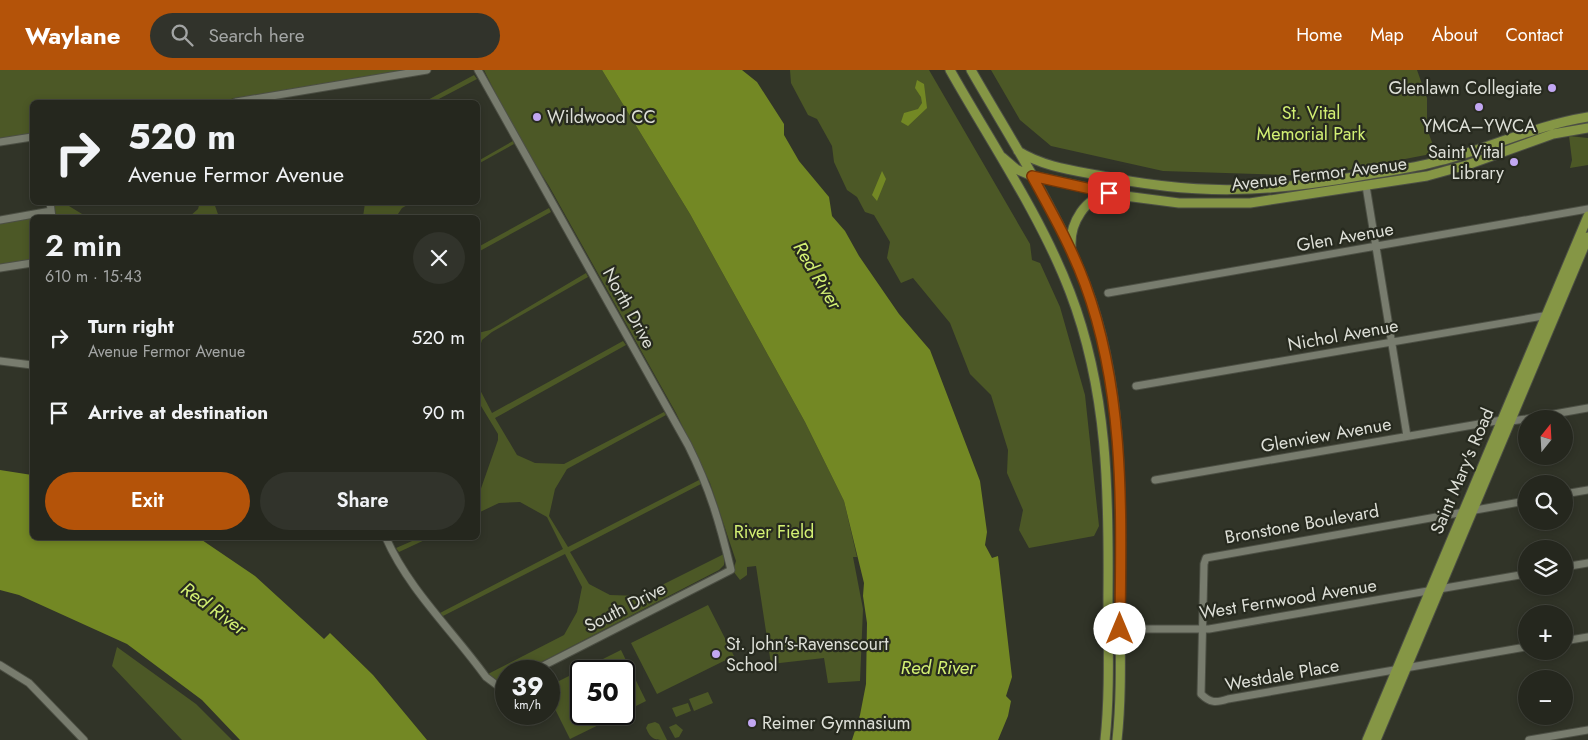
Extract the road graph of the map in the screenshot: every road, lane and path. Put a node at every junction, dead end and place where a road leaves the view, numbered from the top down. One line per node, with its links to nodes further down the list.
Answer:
1 (428, 70): 5 (street)
2 (478, 70): 49 (street, North Drive)
3 (950, 70): 11 (main road)
4 (971, 70): 10 (main road)
5 (248, 100)
6 (1588, 117): 14 (main road, Avenue Fermor Avenue)
7 (1588, 130): 13 (main road, Avenue Fermor Avenue)
8 (30, 137): 9 (street)
9 (0, 142)
10 (1017, 151): 12 (main road); 14 (main road, Avenue Fermor Avenue)
11 (996, 152): 12 (main road, Avenue Fermor Avenue); 34 (main road)
12 (1032, 176): 15 (main road, Avenue Fermor Avenue); 23 (main road)
13 (1366, 186): 16 (main road, Avenue Fermor Avenue); 22 (street)
14 (1201, 191): 16 (main road)
15 (1125, 196): 16 (main road, Avenue Fermor Avenue); 23 (main road)
16 (1194, 203)
17 (1588, 209): 22 (street, Glen Avenue)
18 (1588, 216): 27 (main road, Saint Mary's Road)
19 (30, 217): 20 (street)
20 (0, 220)
21 (1588, 237): 28 (main road, Saint Mary's Road)
22 (1375, 247): 26 (street, Glen Avenue); 29 (street)
23 (1072, 251): 33 (main road)
24 (30, 263): 25 (street)
25 (0, 268)
26 (1108, 293)
27 (1546, 314): 28 (street, Nichol Avenue); 29 (street, Nichol Avenue); 38 (main road, Saint Mary's Road)
28 (1556, 315): 38 (main road, Saint Mary's Road)
29 (1391, 342): 32 (street, Nichol Avenue); 39 (street)
30 (0, 361): 31 (street)
31 (30, 364)
32 (1136, 386)
33 (1115, 407): 34 (main road); 54 (main road)
34 (1101, 408): 53 (main road)
35 (1588, 408): 36 (street, Glenview Avenue)
36 (1573, 411)
37 (1518, 419): 38 (street, Glenview Avenue)
38 (1507, 420): 39 (street, Glenview Avenue); 44 (main road, Saint Mary's Road); 45 (main road, Saint Mary's Road)
39 (1407, 436): 40 (street, Glenview Avenue)
40 (1155, 480)
41 (1588, 490): 42 (street)
42 (1573, 492)
43 (1518, 502): 44 (street, Bronstone Boulevard)
44 (1475, 510): 45 (street, Bronstone Boulevard); 51 (main road, Saint Mary's Road)
45 (1462, 512): 52 (main road, Saint Mary's Road); 55 (street, Bronstone Boulevard)
46 (387, 540): 63 (street)
47 (1588, 563): 48 (street)
48 (1573, 566)
49 (731, 570): 59 (street, South Drive)
50 (1518, 575): 51 (street, West Fernwood Avenue)
51 (1441, 588): 52 (street, West Fernwood Avenue); 61 (main road, Saint Mary's Road)
52 (1428, 592): 55 (street, West Fernwood Avenue); 62 (main road, Saint Mary's Road)
53 (1108, 629): 54 (street, West Fernwood Avenue); 66 (main road)
54 (1120, 629): 55 (street, West Fernwood Avenue); 67 (main road)
55 (1203, 629): 62 (street, Westdale Place)
56 (1588, 637): 57 (street)
57 (1573, 640)
58 (1518, 648): 61 (street, Westdale Place)
59 (555, 660)
60 (0, 665): 65 (street)
61 (1406, 668): 62 (street, Westdale Place); 69 (main road, Saint Mary's Road)
62 (1395, 671): 68 (main road, Saint Mary's Road)
63 (495, 684)
64 (1585, 730): 70 (street); 71 (street)
65 (84, 740)
66 (1105, 740)
67 (1117, 740)
68 (1367, 740)
69 (1376, 740)
70 (1529, 740)
71 (1583, 740)

